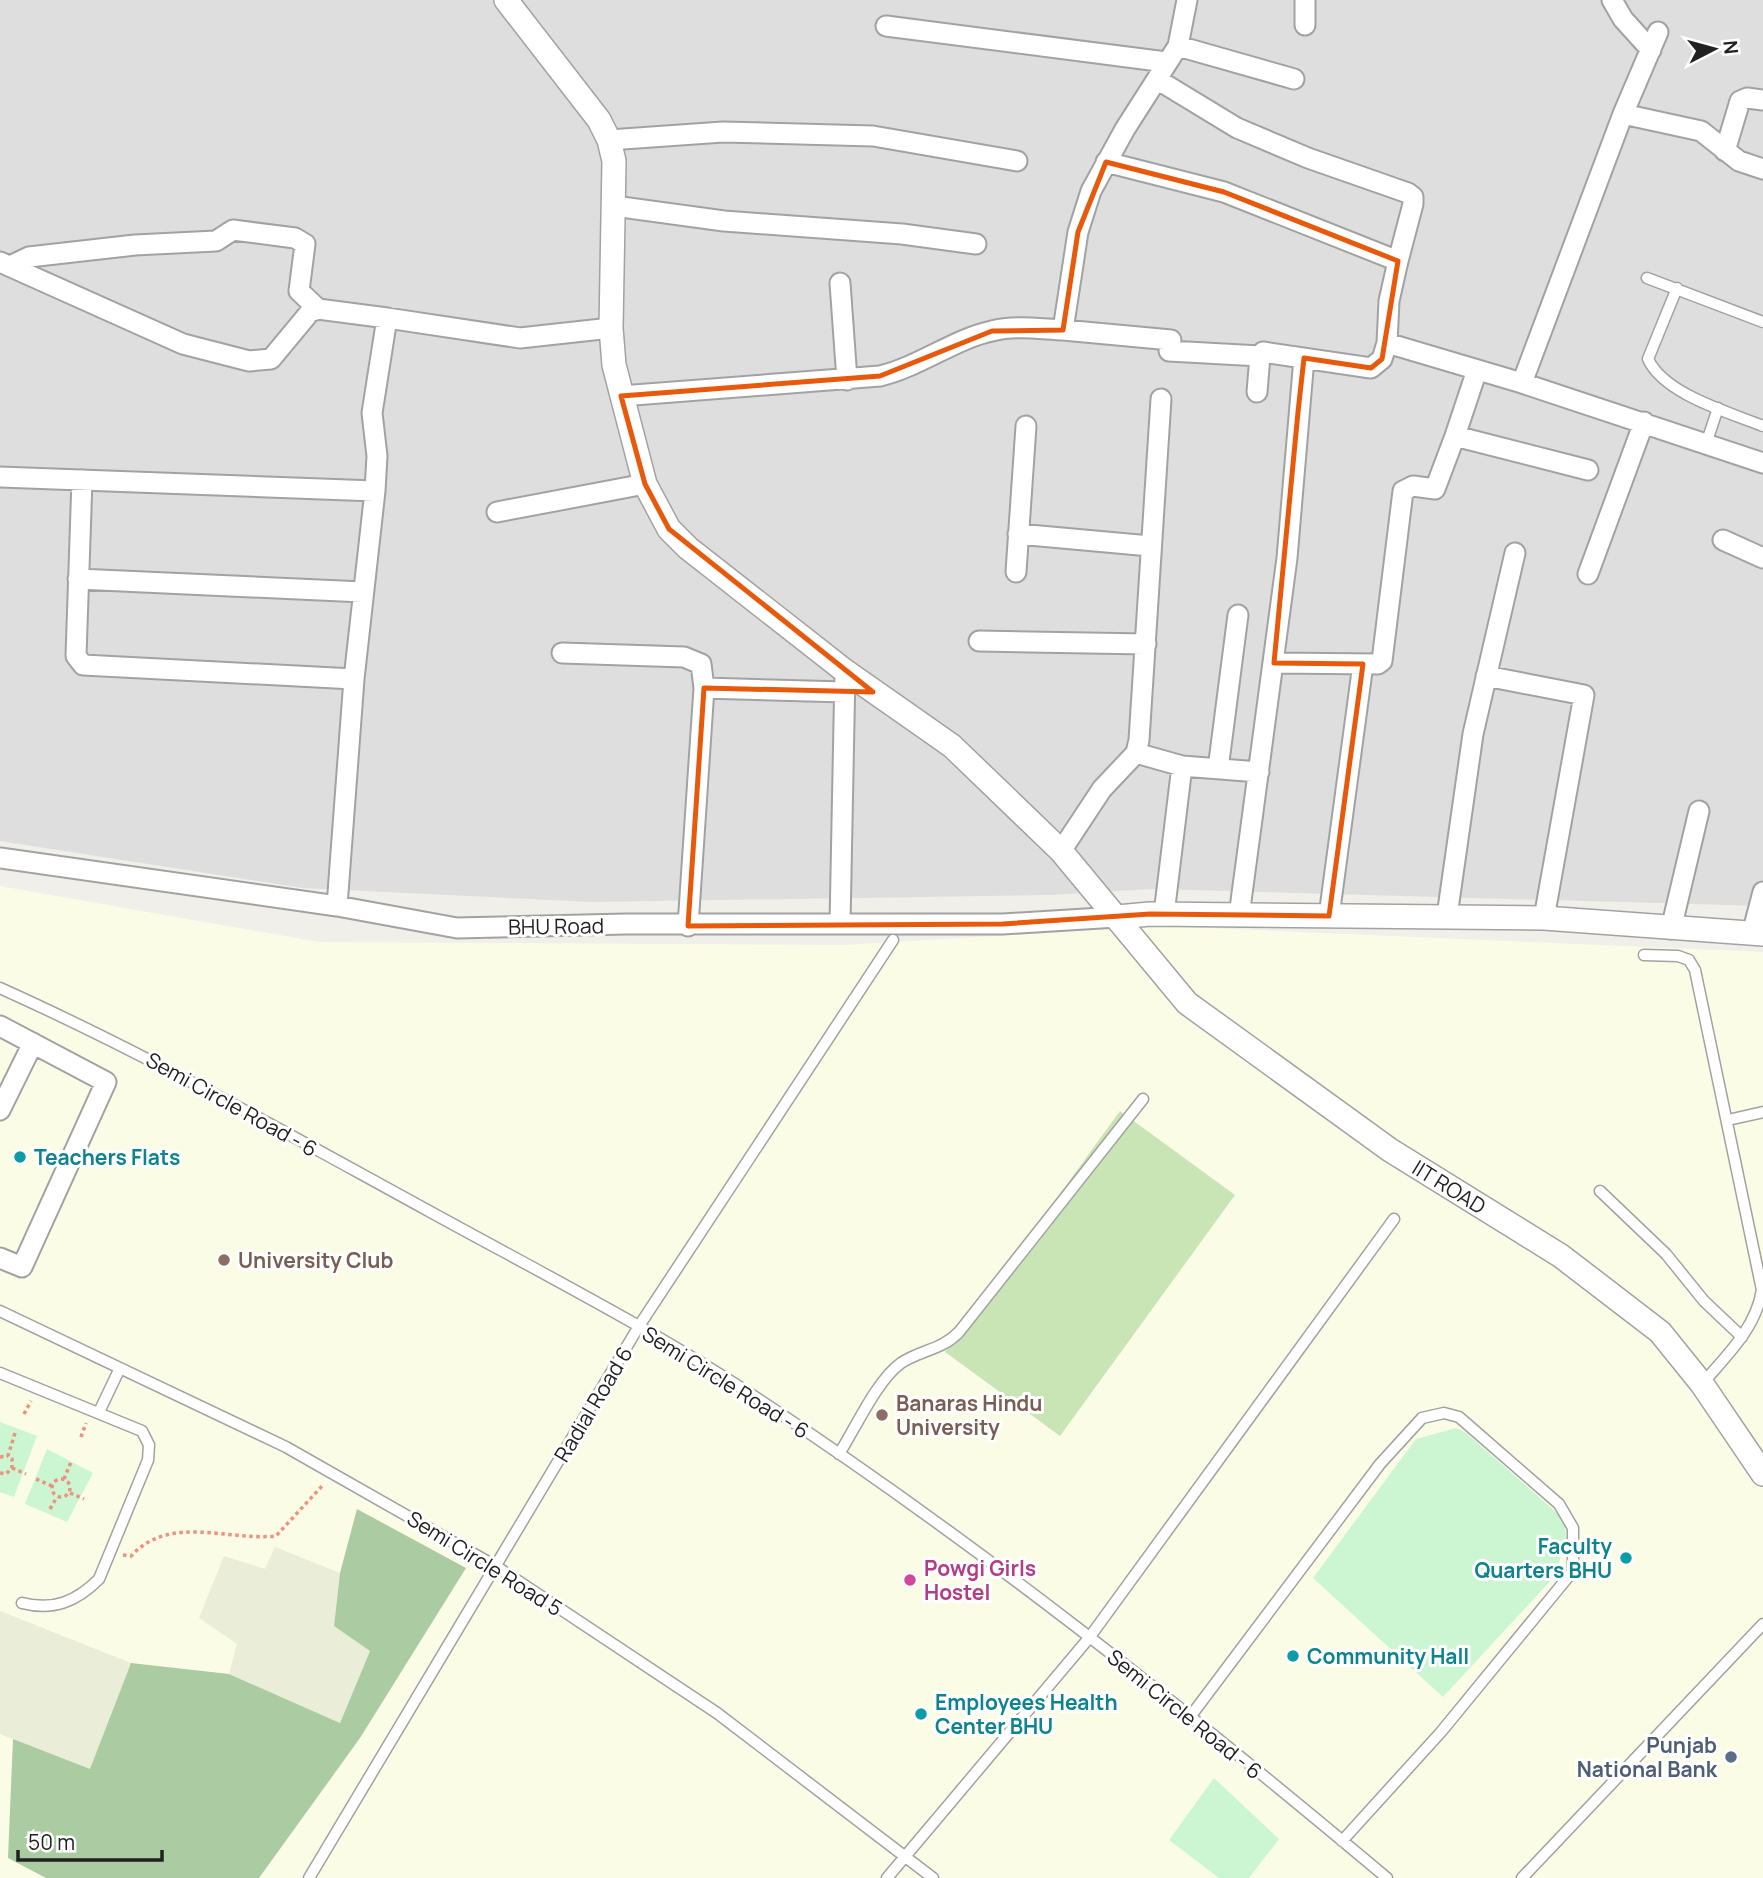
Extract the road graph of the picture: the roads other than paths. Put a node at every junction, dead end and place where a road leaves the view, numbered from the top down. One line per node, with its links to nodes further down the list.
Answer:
1 (1186, 0): 7 (street)
2 (1305, 0): 5 (street)
3 (1612, 0): 11 (street)
4 (511, 2): 12 (street)
5 (1305, 25)
6 (886, 26): 7 (street)
7 (1172, 54): 8 (street); 9 (street)
8 (1294, 79)
9 (1158, 80): 15 (street); 19 (street)
10 (1762, 95): 13 (street)
11 (1623, 114): 13 (street); 34 (street)
12 (609, 140): 14 (street); 17 (street, IIT ROAD)
13 (1725, 151): 16 (street)
14 (1017, 161)
15 (1106, 162): 19 (street); 28 (street)
16 (1763, 169)
17 (614, 205): 18 (street); 27 (street, IIT ROAD)
18 (976, 244)
19 (1398, 261): 29 (street)
20 (5, 264): 24 (street); 24 (street)
21 (1647, 278): 23 (lane)
22 (840, 283): 33 (street)
23 (1677, 288): 26 (lane); 38 (lane)
24 (318, 309): 25 (street)
25 (387, 318): 27 (street); 49 (street)
26 (1763, 322)
27 (611, 328): 36 (street, IIT ROAD)
28 (1063, 330): 30 (street); 33 (street)
29 (1387, 343): 31 (street); 32 (street)
30 (1259, 356): 31 (street); 35 (street)
31 (1304, 358): 64 (street)
32 (1476, 370): 34 (street); 42 (street)
33 (847, 380): 36 (street)
34 (1522, 383): 39 (street)
35 (1257, 391)
36 (621, 396): 48 (street, IIT ROAD)
37 (1161, 399): 53 (street)
38 (1717, 408): 41 (lane); 43 (lane)
39 (1644, 422): 43 (street); 57 (street)
40 (1026, 426): 51 (street)
41 (1763, 426)
42 (1455, 436): 45 (street); 65 (street)
43 (1706, 444): 44 (street)
44 (1763, 463)
45 (1588, 470)
46 (0, 477): 47 (street)
47 (82, 480): 49 (street); 58 (street)
48 (645, 484): 50 (street); 68 (street, IIT ROAD)
49 (375, 491): 59 (street)
50 (497, 512)
51 (1018, 534): 53 (street); 56 (street)
52 (1723, 540): 55 (street)
53 (1150, 546): 62 (street)
54 (1515, 553): 66 (street)
55 (1763, 558)
56 (1016, 572)
57 (1588, 574)
58 (78, 579): 59 (street); 67 (street)
59 (363, 592): 67 (street)
60 (1238, 615): 72 (street)
61 (979, 641): 62 (street)
62 (1146, 644): 70 (street)
63 (562, 653): 69 (street)
64 (1275, 663): 65 (street); 73 (street)
65 (1363, 664): 80 (street)
66 (1486, 676): 82 (street); 84 (street)
67 (354, 679): 78 (street)
68 (845, 681): 69 (street); 75 (street, IIT ROAD); 85 (street)
69 (704, 688): 86 (street)
70 (1136, 753): 71 (street); 75 (street)
71 (1182, 766): 72 (street); 79 (street)
72 (1218, 769): 73 (street)
73 (1259, 772): 81 (street)
74 (1699, 811): 87 (street)
75 (1061, 851): 83 (street, IIT ROAD)
76 (0, 858): 78 (street, BHU Road)
77 (1763, 892): 88 (street)
78 (337, 906): 86 (street, BHU Road)
79 (1164, 915): 81 (street); 83 (street)
80 (1329, 915): 81 (street); 82 (street)
81 (1239, 916)
82 (1447, 916): 84 (street)
83 (1117, 917): 85 (street, BHU Road); 107 (street, IIT ROAD)
84 (1544, 918): 87 (street)
85 (840, 924): 86 (street, BHU Road)
86 (688, 926)
87 (1671, 929): 88 (street)
88 (1758, 934)
89 (893, 940): 103 (lane, Radial Road 6)
90 (1644, 955): 97 (lane)
91 (0, 988): 103 (lane, Semi Circle Road - 6)
92 (0, 1026): 93 (street)
93 (33, 1043): 95 (street); 100 (street)
94 (1143, 1099): 109 (lane)
95 (0, 1110)
96 (1763, 1112): 97 (lane)
97 (1728, 1120): 101 (lane)
98 (1600, 1191): 104 (lane)
99 (1394, 1219): 114 (lane)
100 (0, 1258)
101 (1761, 1307): 104 (lane)
102 (0, 1311): 105 (lane, Semi Circle Road 5)
103 (639, 1326): 109 (lane, Semi Circle Road - 6); 111 (lane, Radial Road 6)
104 (1742, 1337): 107 (lane)
105 (120, 1368): 108 (lane); 111 (lane, Semi Circle Road 5)
106 (0, 1373): 108 (lane)
107 (1702, 1384): 110 (street, IIT ROAD)
108 (99, 1412): 112 (lane)
109 (839, 1454): 114 (lane, Semi Circle Road - 6)
110 (1763, 1474)
111 (497, 1567): 117 (lane, Semi Circle Road 5); 118 (lane, Radial Road 6)
112 (22, 1603)
113 (1763, 1624): 122 (lane)
114 (1089, 1638): 115 (lane, Semi Circle Road - 6); 117 (lane)
115 (1189, 1717): 116 (lane, Semi Circle Road - 6); 116 (lane)
116 (1342, 1841): 121 (lane, Semi Circle Road - 6)
117 (905, 1857): 119 (lane); 120 (lane, Semi Circle Road 5)
118 (309, 1878)
119 (887, 1878)
120 (933, 1878)
121 (1387, 1878)
122 (1522, 1878)

